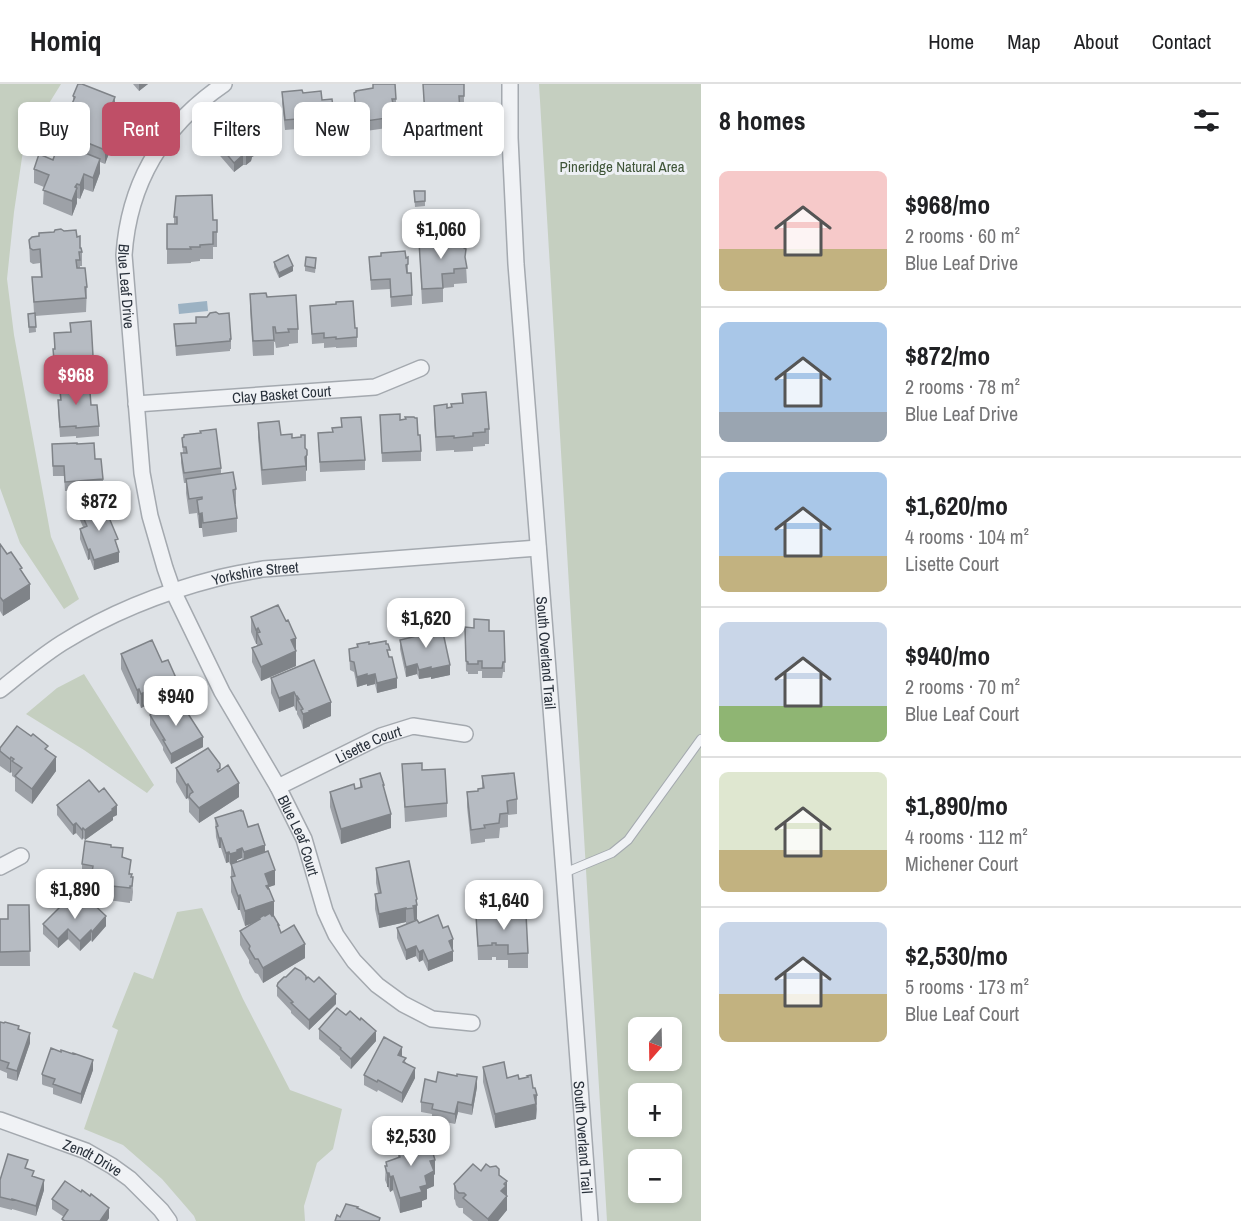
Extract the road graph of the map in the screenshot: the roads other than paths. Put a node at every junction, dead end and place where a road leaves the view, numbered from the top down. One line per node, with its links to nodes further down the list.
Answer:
1 (224, 84): 4 (street, Blue Leaf Drive)
2 (510, 84): 5 (street, South Overland Trail)
3 (421, 368): 4 (street, Clay Basket Court)
4 (136, 404): 6 (street, Blue Leaf Drive)
5 (538, 548): 6 (street, Yorkshire Street); 13 (street, South Overland Trail)
6 (173, 591): 7 (street, Yorkshire Street); 10 (street, Blue Leaf Court)
7 (0, 690)
8 (465, 734): 10 (street, Lisette Court)
9 (701, 739): 13 (lane)
10 (278, 787): 14 (street, Blue Leaf Court)
11 (21, 856): 12 (street)
12 (0, 867)
13 (564, 873): 17 (street, South Overland Trail)
14 (472, 1023)
15 (0, 1120): 16 (street, Zendt Drive)
16 (169, 1221)
17 (590, 1221)

